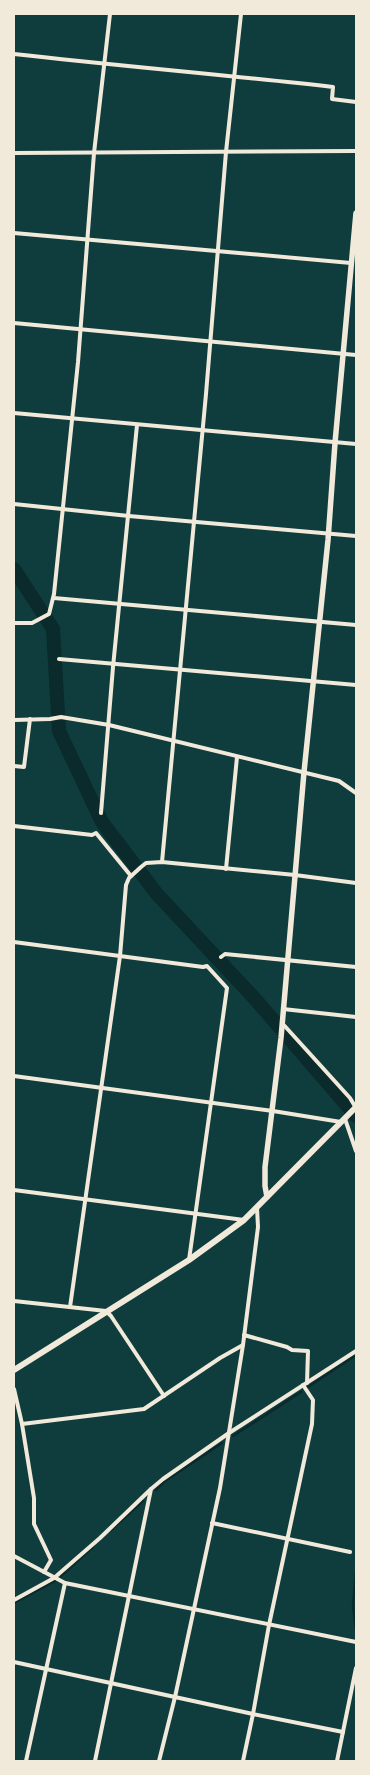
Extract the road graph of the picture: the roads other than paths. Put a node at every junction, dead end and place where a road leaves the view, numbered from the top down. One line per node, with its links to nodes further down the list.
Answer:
1 (110, 14): 4 (street)
2 (242, 14): 5 (street)
3 (14, 54): 4 (street)
4 (104, 64): 5 (street); 10 (street)
5 (234, 76): 6 (street); 8 (street)
6 (356, 102)
7 (356, 151): 8 (street)
8 (226, 152): 10 (street); 15 (street)
9 (14, 153): 10 (street)
10 (94, 153): 14 (street)
11 (356, 213): 12 (street)
12 (356, 223): 16 (street)
13 (14, 233): 14 (street)
14 (87, 241): 15 (street); 19 (street)
15 (218, 252): 16 (street); 20 (street)
16 (351, 263): 17 (street)
17 (353, 273): 21 (street)
18 (14, 323): 19 (street)
19 (80, 330): 20 (street); 24 (street)
20 (211, 343): 21 (street); 26 (street)
21 (344, 354): 22 (street); 27 (street)
22 (356, 355)
23 (14, 413): 24 (street)
24 (72, 418): 25 (street); 30 (street)
25 (138, 424): 26 (street); 31 (street)
26 (202, 430): 27 (street); 32 (street)
27 (335, 443): 28 (street); 33 (street)
28 (356, 444)
29 (14, 504): 30 (street)
30 (62, 510): 31 (street); 35 (street)
31 (129, 516): 32 (street); 36 (street)
32 (194, 522): 33 (street); 37 (street)
33 (329, 534): 34 (street); 38 (street)
34 (356, 536)
35 (54, 598): 36 (street); 39 (street)
36 (120, 603): 37 (street); 42 (street)
37 (186, 610): 38 (street); 43 (street)
38 (320, 622): 40 (street); 44 (street)
39 (14, 623)
40 (356, 625)
41 (59, 659): 42 (street)
42 (114, 664): 43 (street); 48 (street)
43 (180, 670): 44 (street); 49 (street)
44 (314, 682): 45 (street); 52 (street)
45 (356, 685)
46 (14, 720): 47 (street)
47 (30, 720): 48 (street); 51 (street)
48 (109, 725): 49 (street); 54 (street)
49 (173, 740): 50 (street); 56 (street)
50 (237, 757): 52 (street); 57 (street)
51 (14, 766)
52 (304, 772): 53 (street); 59 (street)
53 (356, 793)
54 (101, 813)
55 (14, 826): 58 (street)
56 (162, 862): 57 (street); 58 (street)
57 (226, 868): 59 (street)
58 (132, 875): 62 (street)
59 (295, 875): 60 (street); 64 (street)
60 (356, 883)
61 (14, 942): 62 (street)
62 (120, 956): 70 (street); 71 (street)
63 (221, 957): 64 (street)
64 (288, 960): 65 (street); 66 (street)
65 (356, 967)
66 (283, 1009): 67 (street); 68 (street)
67 (356, 1017)
68 (282, 1023): 72 (street); 73 (street)
69 (14, 1076): 70 (street)
70 (101, 1089): 71 (street); 78 (street)
71 (210, 1103): 73 (street); 80 (street)
72 (356, 1108): 74 (main road)
73 (273, 1111): 74 (street); 77 (street)
74 (344, 1119): 75 (street); 77 (main road)
75 (356, 1151)
76 (14, 1190): 78 (street)
77 (268, 1197): 79 (main road)
78 (84, 1199): 80 (street); 84 (street)
79 (257, 1208): 81 (main road); 86 (street)
80 (195, 1214): 81 (street); 82 (street)
81 (244, 1220): 82 (main road)
82 (189, 1260): 85 (main road)
83 (14, 1301): 84 (street)
84 (70, 1307): 85 (street)
85 (106, 1311): 89 (main road); 93 (street)
86 (244, 1336): 87 (street); 90 (street)
87 (243, 1345): 93 (street); 95 (street)
88 (356, 1351): 90 (street)
89 (14, 1370)
90 (307, 1383): 91 (street)
91 (303, 1385): 95 (street); 98 (street)
92 (14, 1389): 94 (street)
93 (164, 1396): 94 (street)
94 (22, 1424): 101 (street)
95 (229, 1433): 96 (street); 97 (street)
96 (151, 1489): 102 (street); 104 (street)
97 (212, 1523): 98 (street); 106 (street)
98 (288, 1538): 99 (street); 107 (street)
99 (350, 1552)
100 (14, 1556): 101 (street)
101 (44, 1572): 102 (street)
102 (54, 1578): 103 (street); 105 (street)
103 (65, 1582): 104 (street); 110 (street)
104 (128, 1595): 106 (street); 112 (street)
105 (14, 1600)
106 (193, 1610): 107 (street); 113 (street)
107 (269, 1625): 108 (street); 114 (street)
108 (355, 1642)
109 (14, 1662): 110 (street)
110 (46, 1668): 112 (street); 116 (street)
111 (356, 1668): 115 (street)
112 (111, 1682): 113 (street); 117 (street)
113 (175, 1697): 114 (street); 118 (street)
114 (253, 1714): 115 (street); 119 (street)
115 (343, 1732): 120 (street)
116 (26, 1761)
117 (95, 1761)
118 (160, 1761)
119 (242, 1761)
120 (337, 1761)

